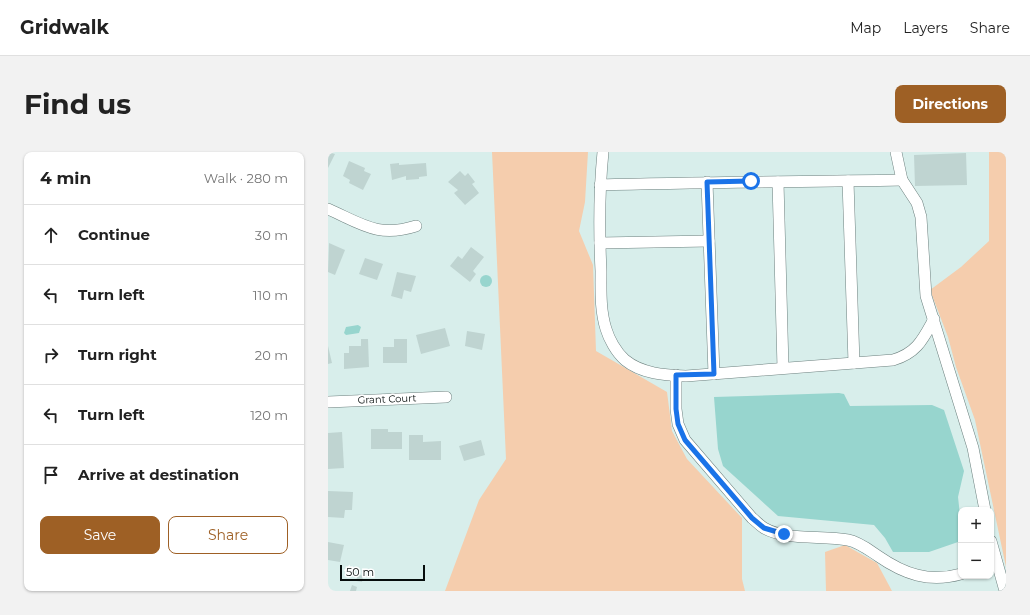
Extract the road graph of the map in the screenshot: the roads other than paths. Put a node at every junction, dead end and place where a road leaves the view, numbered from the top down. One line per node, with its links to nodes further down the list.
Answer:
1 (603, 152): 7 (street)
2 (896, 152): 3 (street)
3 (902, 180): 4 (street); 12 (street)
4 (848, 181): 6 (street); 13 (street)
5 (707, 182): 6 (street); 7 (street); 10 (street)
6 (778, 182): 14 (street)
7 (600, 185): 11 (street)
8 (328, 209): 9 (street)
9 (416, 226)
10 (709, 241): 11 (street); 15 (street)
11 (600, 243): 16 (street)
12 (934, 319): 13 (street); 19 (street)
13 (854, 363): 14 (street)
14 (784, 368): 15 (street)
15 (714, 374): 16 (street)
16 (676, 375): 21 (street)
17 (446, 398): 18 (street, Grant Court)
18 (328, 402)
19 (984, 507)
20 (994, 564): 22 (street)
21 (958, 574)
22 (1005, 591)

